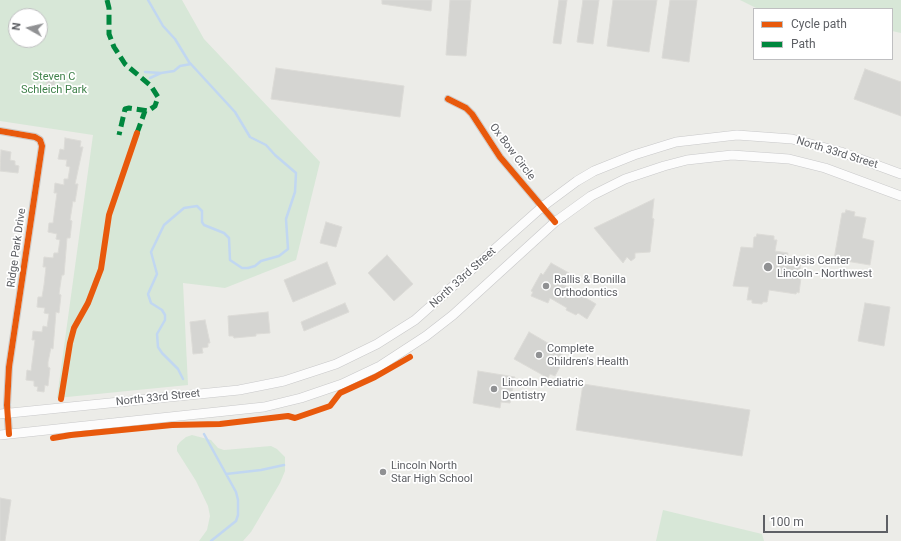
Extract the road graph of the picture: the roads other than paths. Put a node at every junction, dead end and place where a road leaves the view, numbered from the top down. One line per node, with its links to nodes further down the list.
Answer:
1 (448, 99): 5 (street, Ox Bow Circle)
2 (0, 131): 7 (street, Ridge Park Drive)
3 (901, 174): 5 (main road, North 33rd Street)
4 (901, 196): 6 (main road, North 33rd Street)
5 (542, 207): 6 (street, Ox Bow Circle); 7 (main road, North 33rd Street)
6 (555, 222): 8 (main road, North 33rd Street)
7 (4, 413): 8 (street, Ridge Park Drive)
8 (5, 434)

